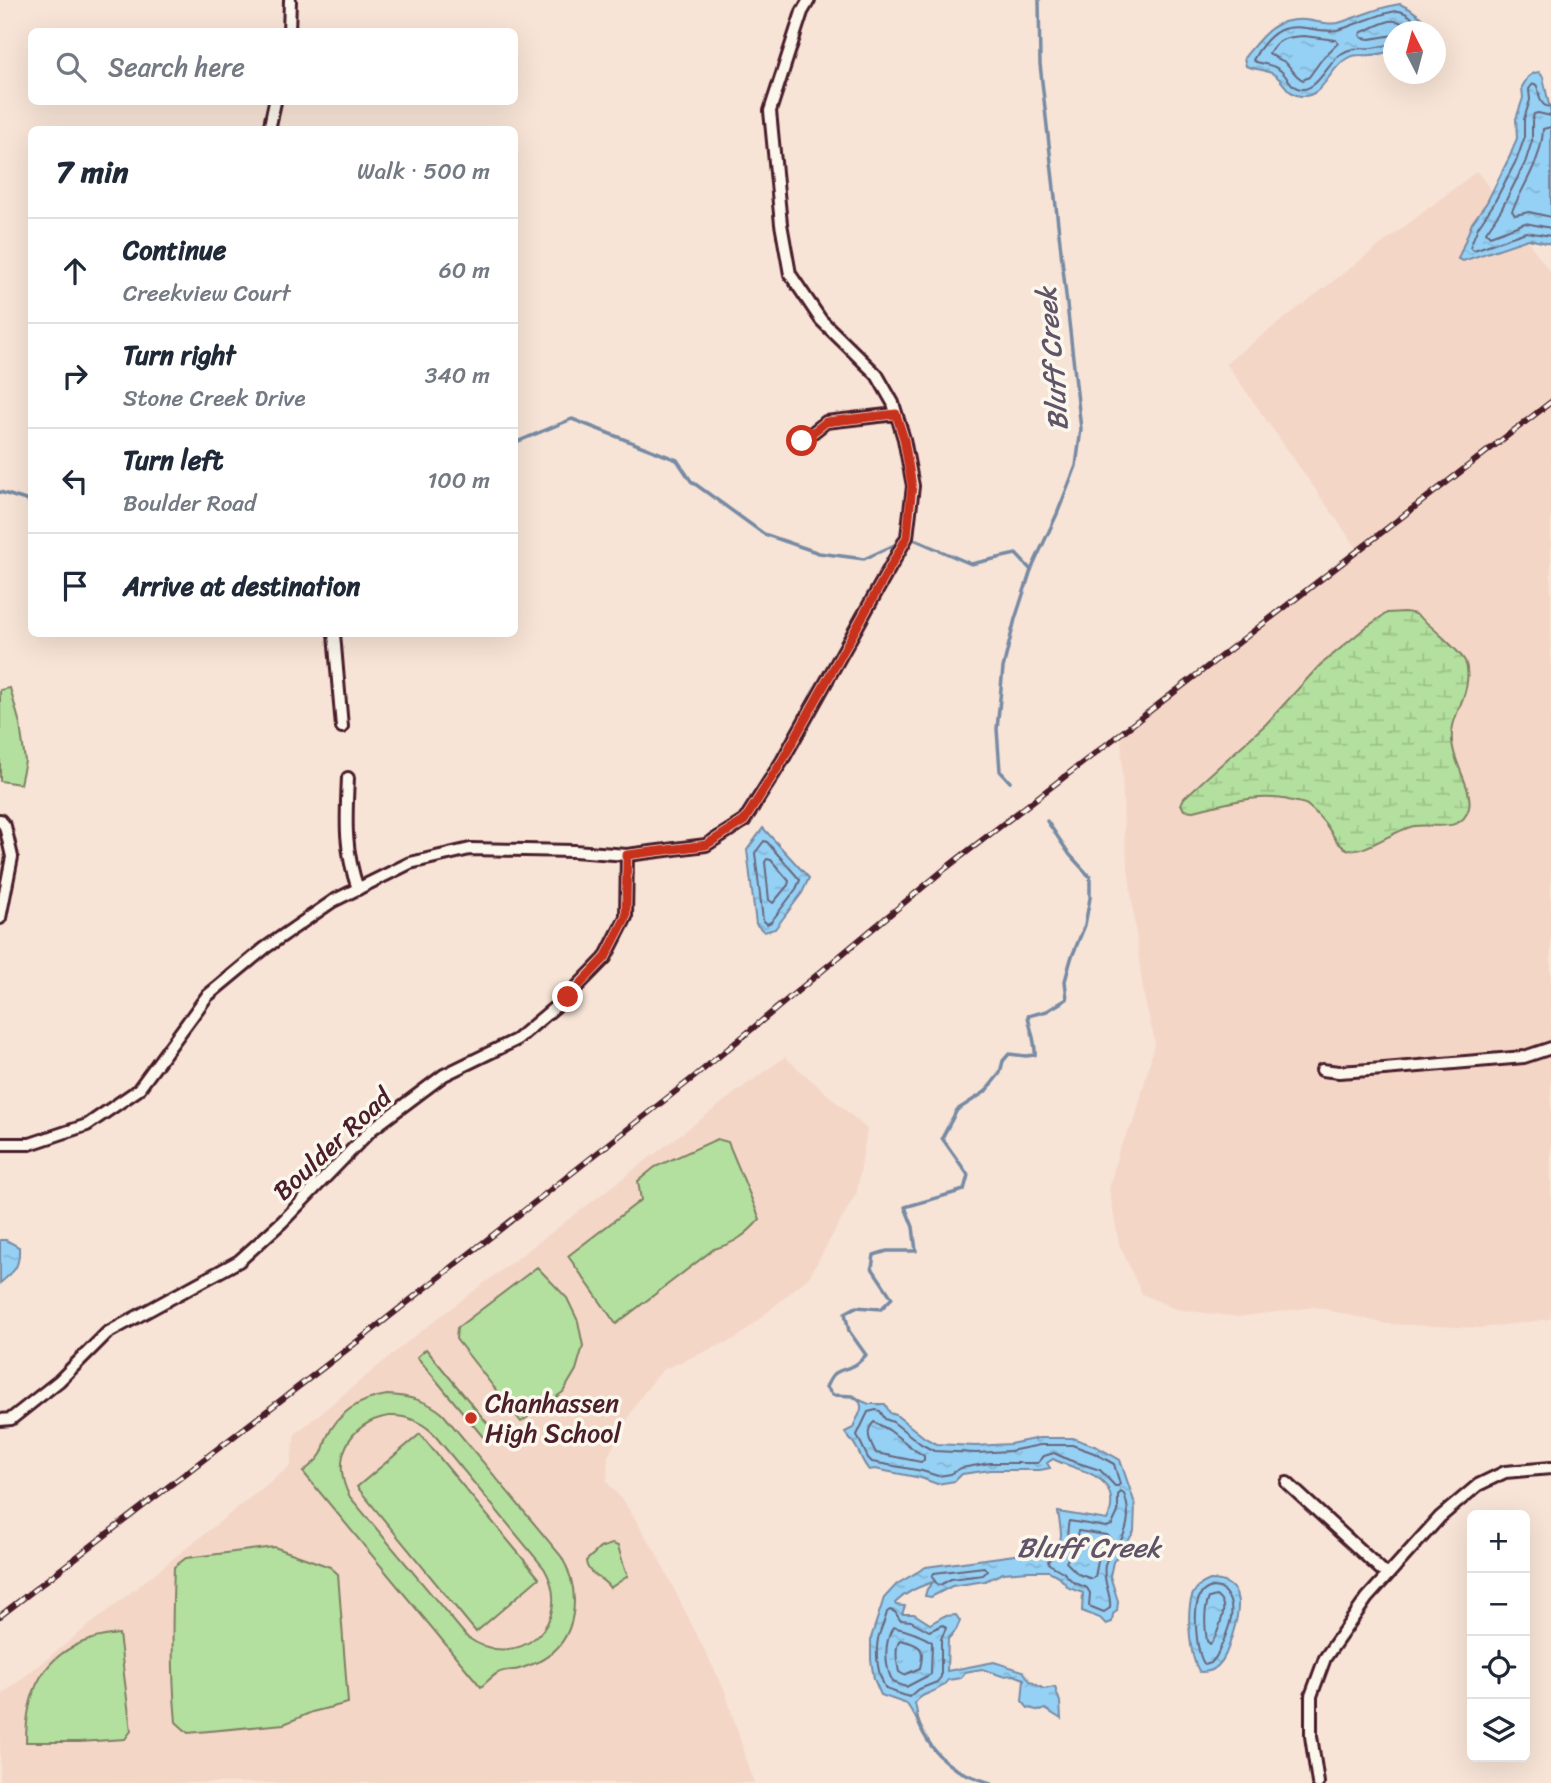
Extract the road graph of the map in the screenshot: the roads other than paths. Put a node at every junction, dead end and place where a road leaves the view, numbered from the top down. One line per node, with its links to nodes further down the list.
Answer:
1 (290, 0): 3 (street)
2 (809, 0): 6 (street)
3 (289, 28)
4 (274, 105): 5 (street)
5 (270, 126)
6 (896, 414): 7 (street); 12 (street)
7 (802, 441)
8 (334, 637): 9 (street)
9 (342, 727)
10 (348, 778): 13 (street)
11 (0, 820): 14 (street)
12 (627, 855): 13 (street); 18 (street, Boulder Road)
13 (358, 889): 17 (street)
14 (0, 918)
15 (1551, 1048): 16 (street)
16 (1322, 1070)
17 (0, 1144)
18 (0, 1420)
19 (1551, 1468): 21 (street)
20 (1287, 1483): 21 (street)
21 (1387, 1574): 22 (street)
22 (1318, 1783)

